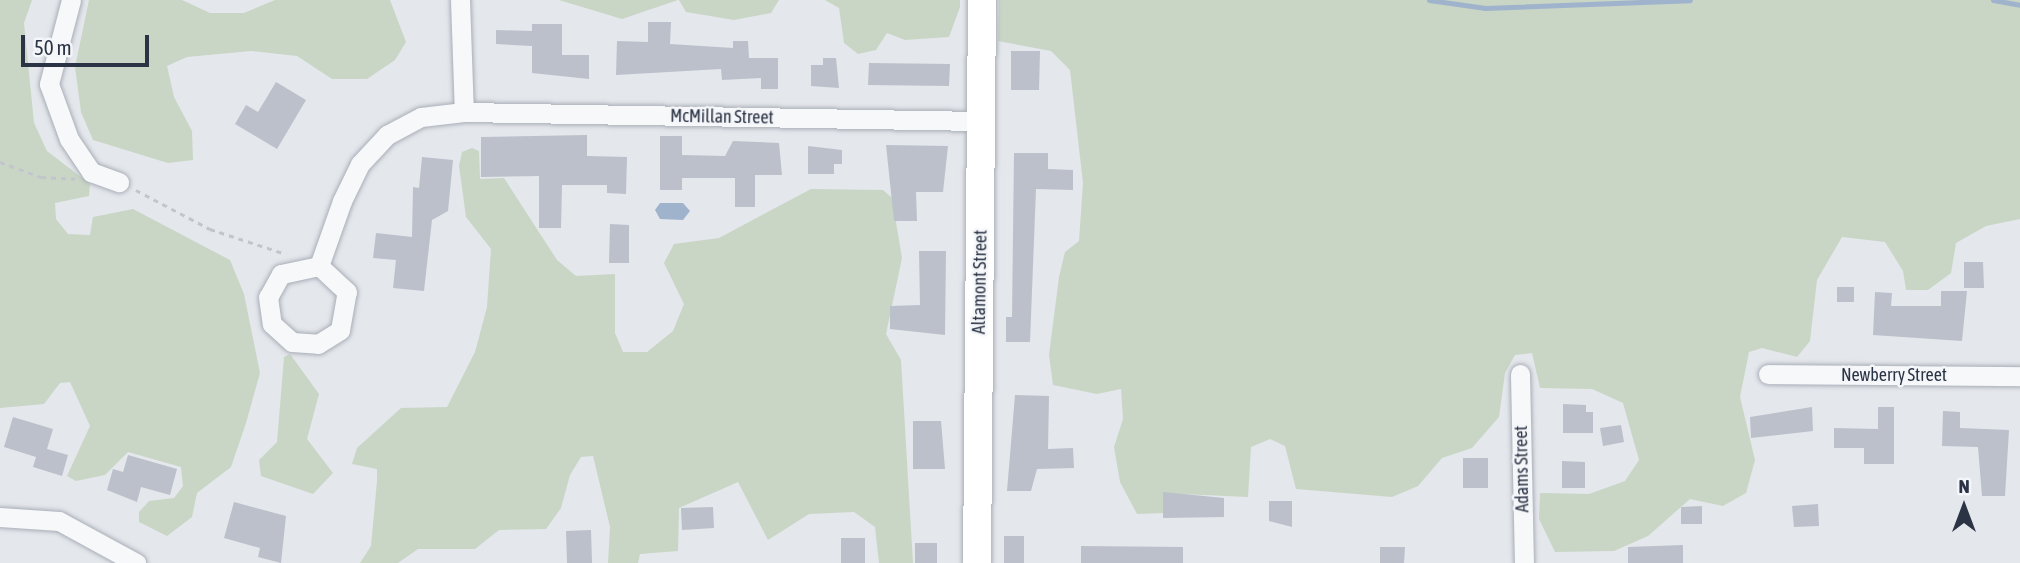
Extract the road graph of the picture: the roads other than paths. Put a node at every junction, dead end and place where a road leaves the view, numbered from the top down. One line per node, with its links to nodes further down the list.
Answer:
1 (71, 0): 6 (street)
2 (460, 0): 4 (street)
3 (982, 0): 5 (street, Altamont Street)
4 (464, 112): 5 (street, McMillan Street); 7 (street, McMillan Street)
5 (981, 121): 13 (street, Altamont Street)
6 (119, 182)
7 (313, 265)
8 (1520, 374): 14 (street, Adams Street)
9 (1768, 374): 10 (street, Newberry Street)
10 (2020, 376)
11 (0, 517): 12 (street)
12 (136, 563)
13 (977, 563)
14 (1524, 563)

